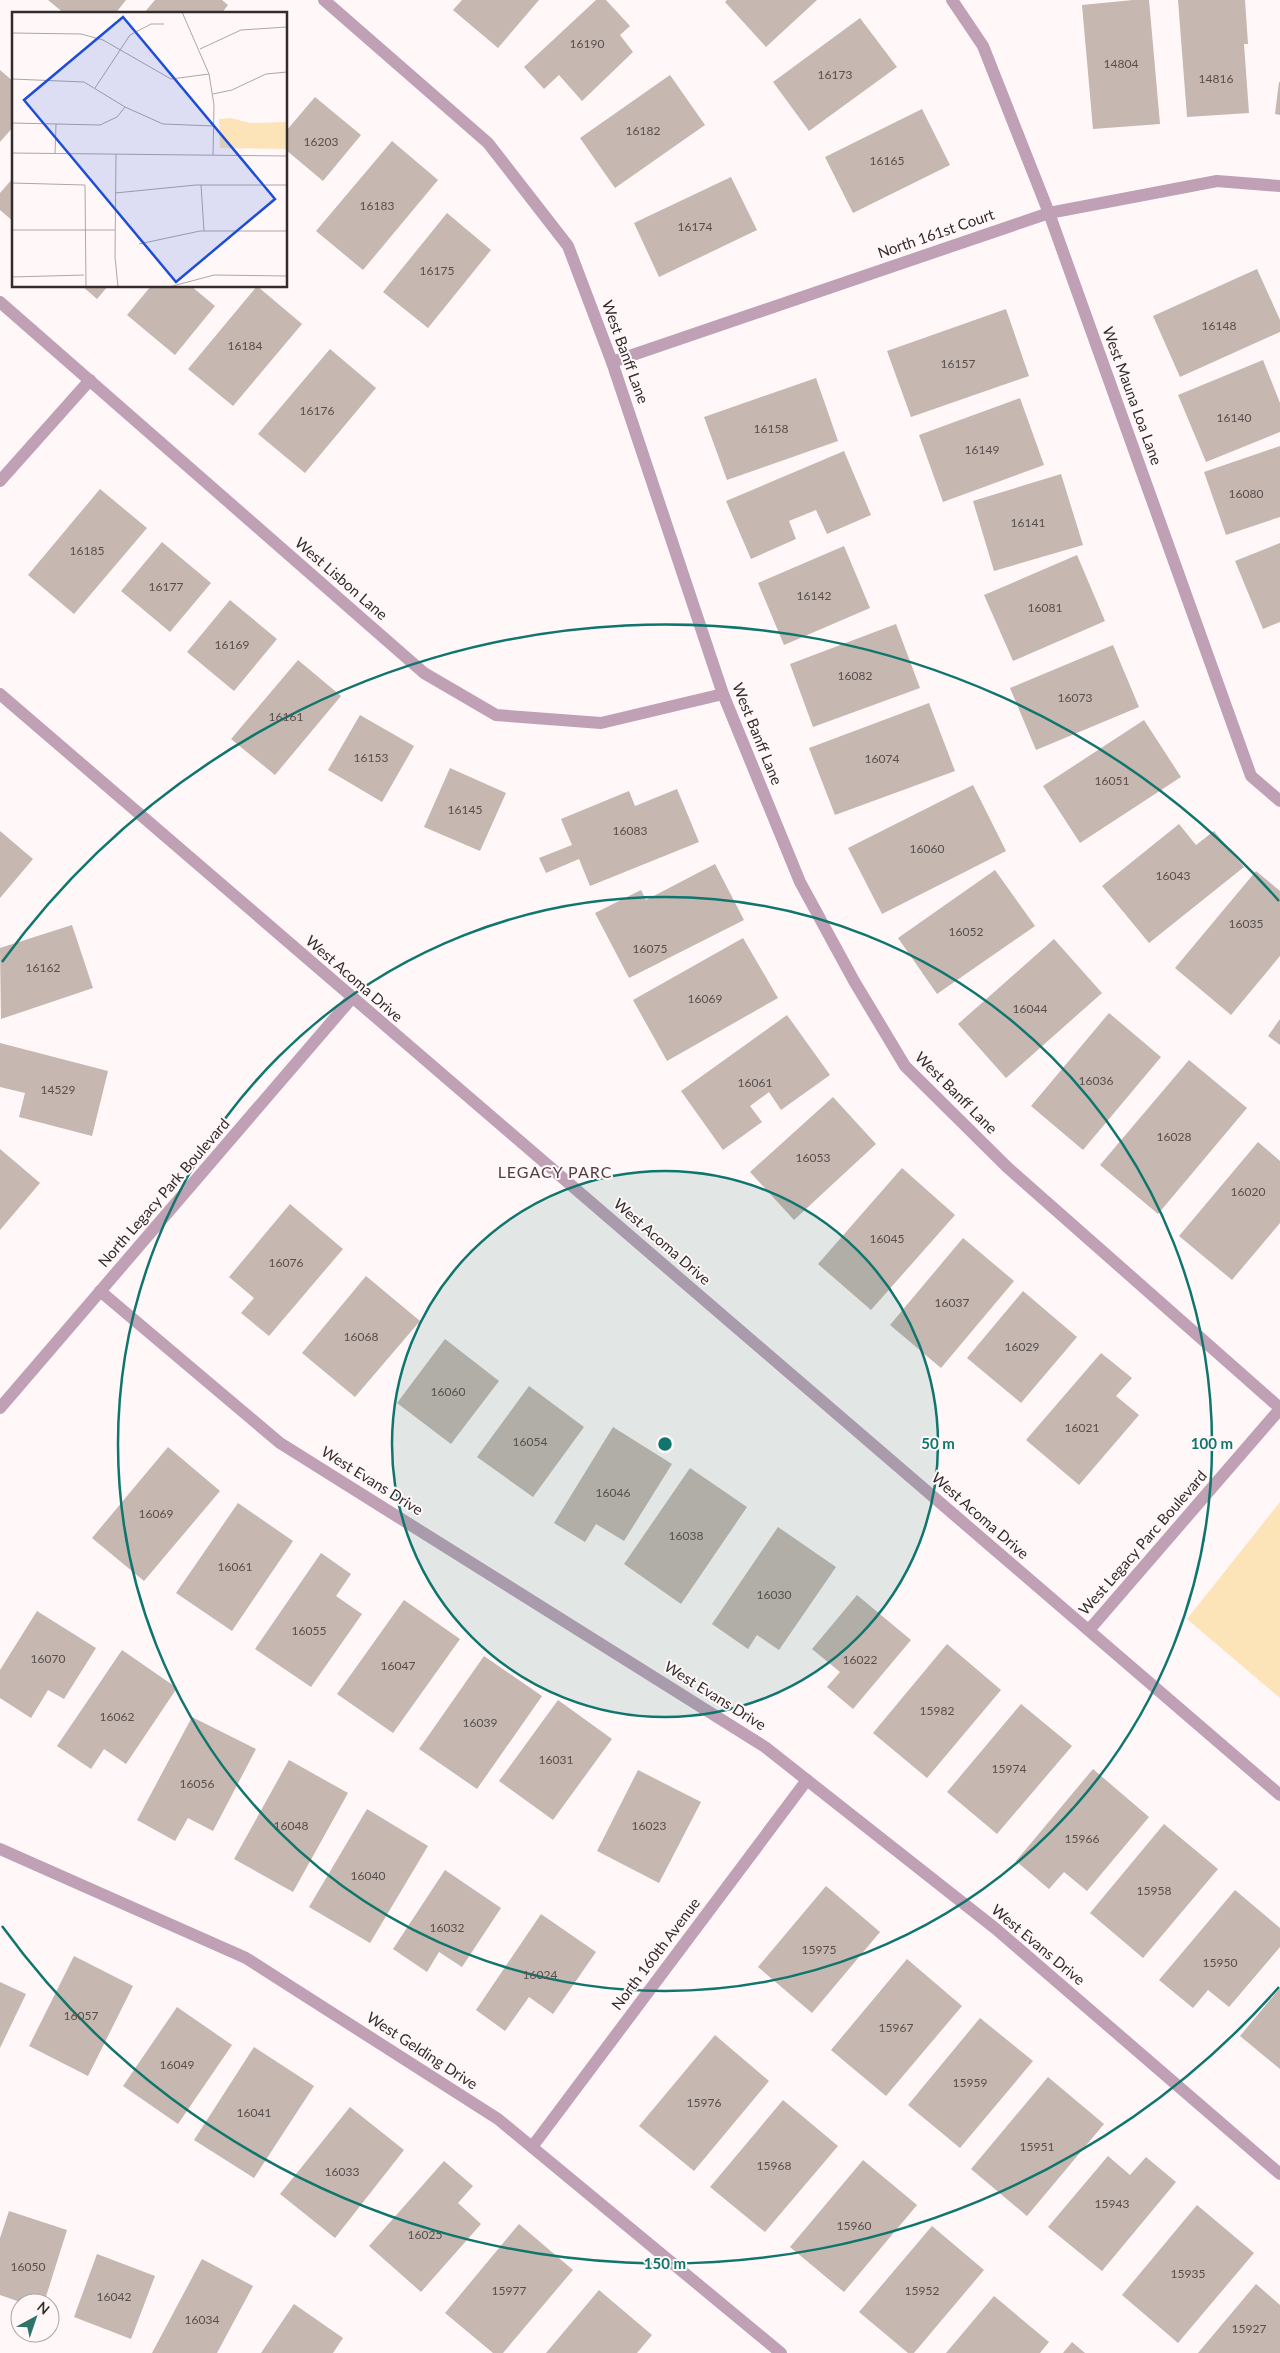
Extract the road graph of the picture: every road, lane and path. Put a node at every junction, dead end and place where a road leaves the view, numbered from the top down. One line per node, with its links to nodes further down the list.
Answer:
1 (324, 0): 6 (street, West Banff Lane)
2 (952, 0): 4 (street, West Mauna Loa Lane)
3 (1280, 186): 4 (street, North 161st Court)
4 (1049, 213): 6 (street, North 161st Court); 11 (street, West Mauna Loa Lane)
5 (0, 302): 7 (street, West Lisbon Lane)
6 (612, 362): 10 (street, West Banff Lane)
7 (90, 380): 8 (street); 10 (street, West Lisbon Lane)
8 (0, 481)
9 (0, 694): 12 (street, West Acoma Drive)
10 (723, 694): 15 (street, West Banff Lane)
11 (1280, 801)
12 (352, 998): 13 (street, North Legacy Park Boulevard); 16 (street, West Acoma Drive)
13 (100, 1291): 14 (street, North Legacy Park Boulevard); 17 (street, West Evans Drive)
14 (0, 1408)
15 (1280, 1408): 16 (street, West Legacy Parc Boulevard)
16 (1089, 1630): 18 (street, West Acoma Drive)
17 (807, 1780): 20 (street, North 160th Avenue); 21 (street, West Evans Drive)
18 (1280, 1795)
19 (0, 1849): 20 (street, West Gelding Drive)
20 (532, 2147): 22 (street, West Gelding Drive)
21 (1280, 2174)
22 (781, 2353)

